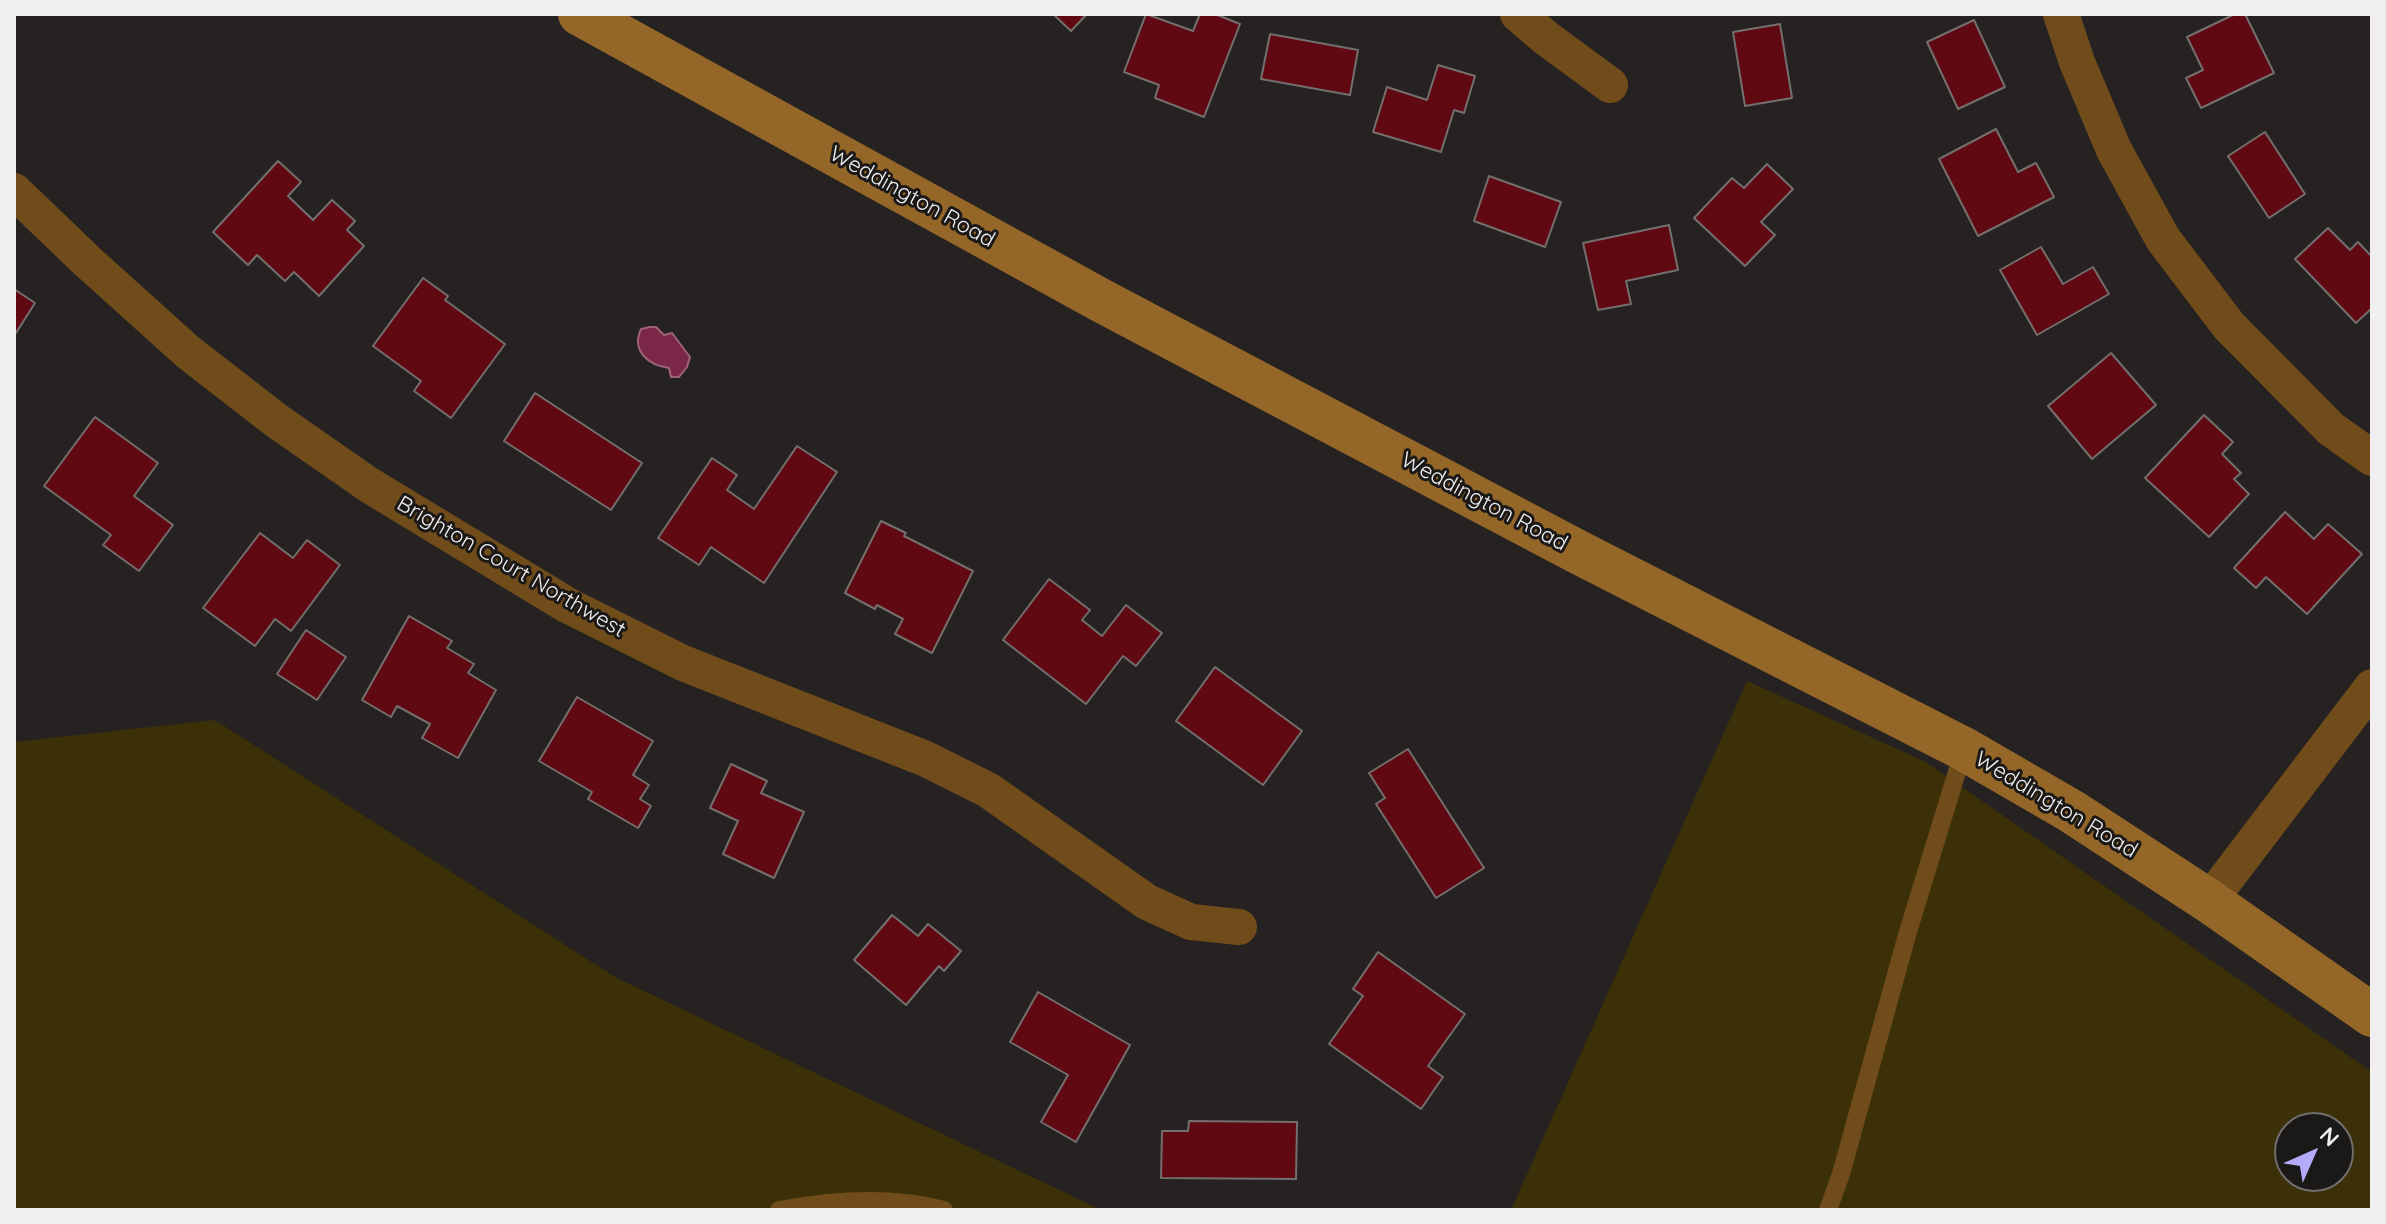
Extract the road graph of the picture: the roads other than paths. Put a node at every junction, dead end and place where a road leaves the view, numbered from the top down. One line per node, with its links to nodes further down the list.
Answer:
1 (580, 14): 8 (main road, Weddington Road)
2 (1518, 14): 4 (street)
3 (2061, 14): 6 (street)
4 (1610, 85)
5 (14, 191): 10 (street, Brighton Court Northwest)
6 (2372, 458)
7 (2372, 687): 9 (street)
8 (1964, 749): 9 (main road, Weddington Road); 14 (lane)
9 (2209, 901): 11 (main road, Weddington Road)
10 (1239, 927)
11 (2372, 1015)
12 (779, 1210): 13 (lane)
13 (944, 1210)
14 (1828, 1210)

